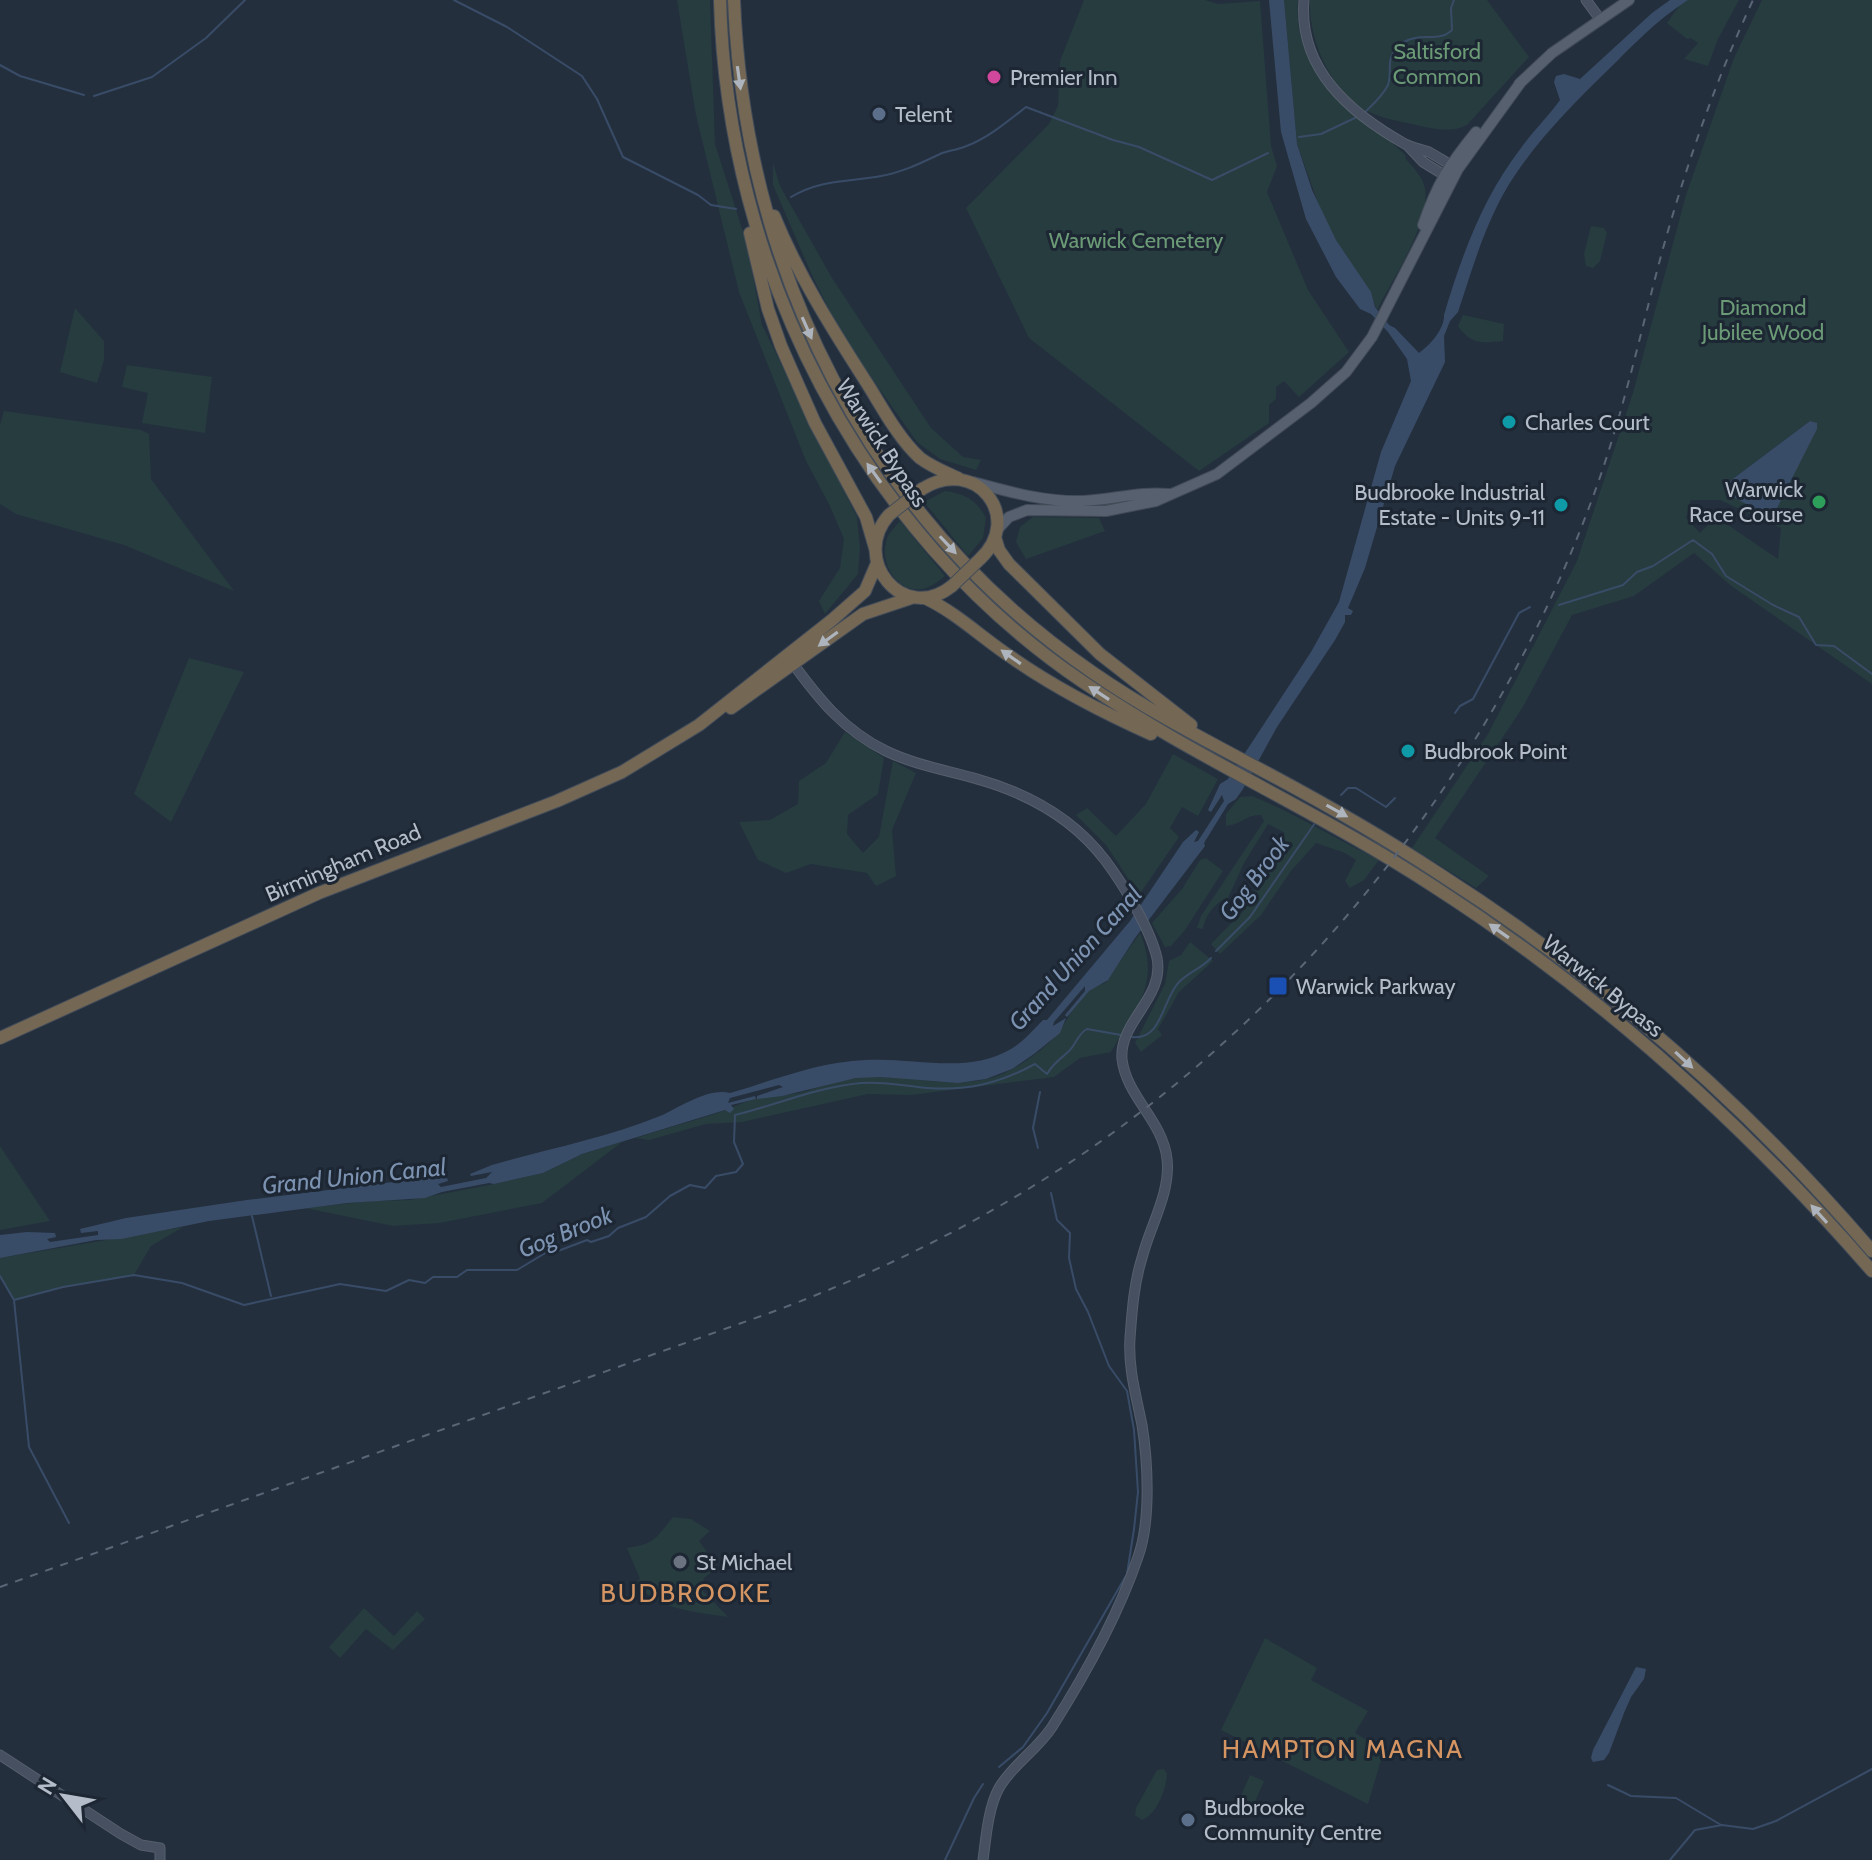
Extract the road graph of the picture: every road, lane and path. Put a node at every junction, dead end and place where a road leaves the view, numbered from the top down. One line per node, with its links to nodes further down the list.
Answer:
1 (720, 0): 9 (highway, Warwick Bypass)
2 (734, 0): 7 (highway, Warwick Bypass, one-way to 7)
3 (1304, 0): 8 (street)
4 (1586, 0): 6 (street)
5 (1629, 0): 6 (main road)
6 (1600, 19): 8 (main road)
7 (754, 169): 10 (highway); 19 (highway, Warwick Bypass, one-way to 19)
8 (1451, 172): 12 (main road)
9 (745, 191): 14 (highway); 19 (highway, Warwick Bypass, one-way to 9)
10 (958, 478): 11 (highway); 14 (highway, bridge)
11 (973, 482): 12 (main road); 13 (highway)
12 (1171, 494): 13 (main road)
13 (996, 534): 17 (highway, bridge); 19 (highway)
14 (875, 548): 15 (highway)
15 (877, 563): 16 (highway); 18 (highway, Birmingham Road)
16 (911, 598): 17 (highway); 18 (highway, Birmingham Road, one-way to 18)
17 (925, 598): 19 (highway, one-way to 17)
18 (790, 660): 20 (highway, Birmingham Road); 25 (street)
19 (1224, 758): 21 (highway, Warwick Bypass, one-way to 21); 22 (highway, Warwick Bypass, one-way to 19)
20 (0, 1038)
21 (1872, 1251)
22 (1872, 1271)
23 (0, 1755): 24 (street)
24 (160, 1860)
25 (983, 1860)

